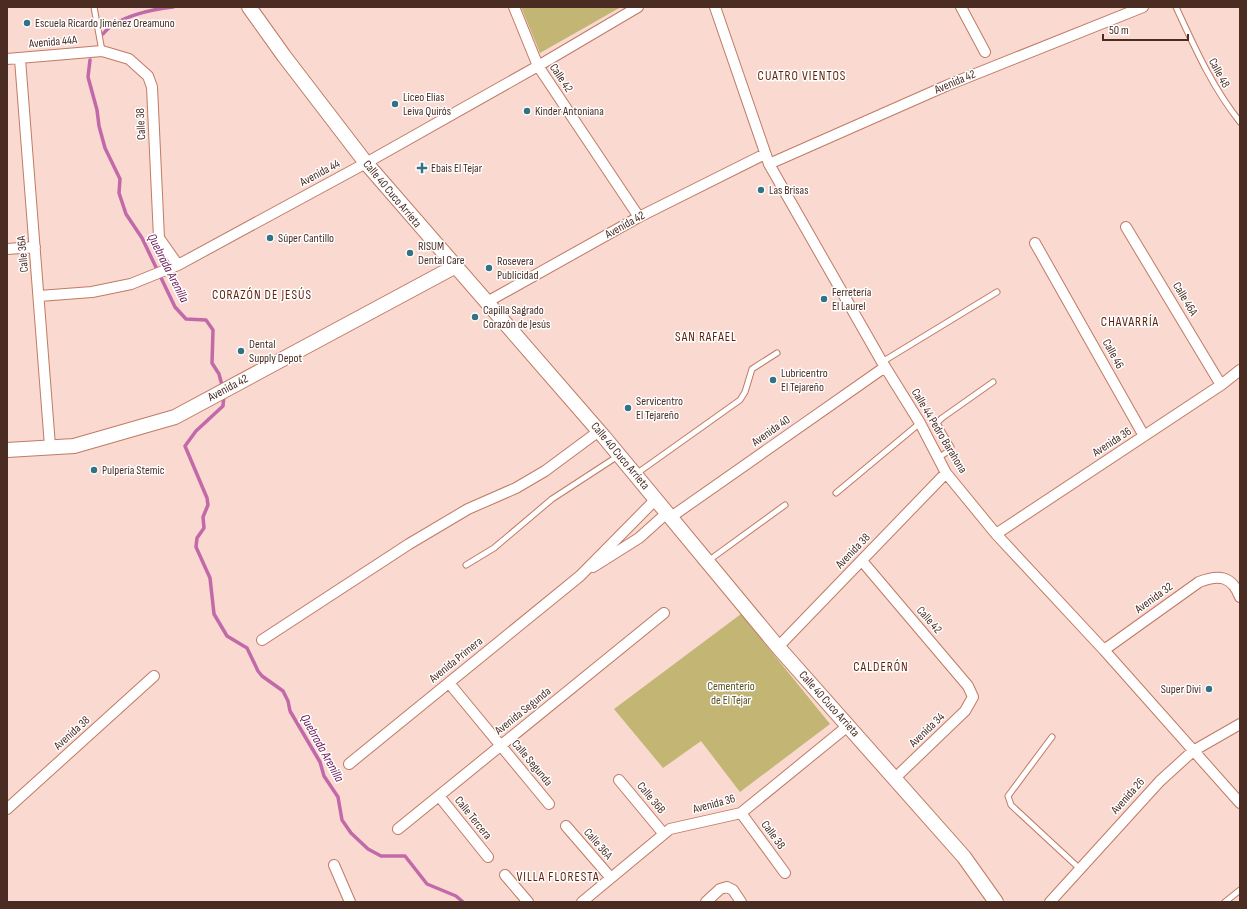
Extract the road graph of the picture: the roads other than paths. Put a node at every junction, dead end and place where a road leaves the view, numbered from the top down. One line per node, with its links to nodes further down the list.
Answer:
1 (94, 7): 9 (lane)
2 (249, 7): 16 (main road, Calle 40 Cuco Arrieta)
3 (514, 7): 13 (street, Calle 42)
4 (638, 7): 13 (street, Avenida 44)
5 (715, 7): 15 (street, Calle 44 Pedro Barahona)
6 (961, 7): 10 (street)
7 (1143, 7): 17 (street, Avenida 42)
8 (1176, 7): 14 (lane, Calle 48)
9 (102, 51): 12 (street, Avenida 44A); 23 (street, Calle 38)
10 (985, 52)
11 (7, 59): 12 (street, Avenida 44A)
12 (20, 59): 21 (street, Calle 36A)
13 (538, 66): 16 (street, Avenida 44); 18 (street, Calle 42)
14 (1240, 122)
15 (765, 154): 17 (street, Calle 44 Pedro Barahona); 18 (street, Avenida 42)
16 (366, 163): 23 (street, Avenida 44); 24 (main road, Calle 40 Cuco Arrieta)
17 (769, 164): 29 (street, Calle 44 Pedro Barahona)
18 (639, 217): 27 (street, Avenida 42)
19 (1126, 227): 32 (street, Calle 46A)
20 (1035, 242): 35 (street, Calle 46)
21 (35, 247): 22 (street); 26 (street, Calle 36A)
22 (7, 249)
23 (178, 265): 26 (street, Avenida 44)
24 (454, 267): 27 (main road, Calle 40 Cuco Arrieta); 36 (main road, Avenida 42)
25 (997, 292): 29 (lane)
26 (40, 296): 36 (street, Calle 36A)
27 (488, 302): 34 (main road, Calle 40 Cuco Arrieta)
28 (777, 353): 41 (lane)
29 (884, 365): 33 (street, Calle 44 Pedro Barahona); 45 (street, Avenida 40)
30 (1240, 370): 32 (street, Avenida 36)
31 (993, 382): 39 (lane)
32 (1221, 385): 35 (street, Avenida 36)
33 (920, 423): 39 (street, Calle 44 Pedro Barahona); 42 (lane)
34 (599, 431): 38 (main road, Calle 40 Cuco Arrieta); 53 (street)
35 (1144, 436): 46 (street, Avenida 36)
36 (50, 446): 37 (main road, Avenida 42)
37 (7, 450)
38 (619, 455): 41 (main road, Calle 40 Cuco Arrieta); 49 (lane)
39 (938, 458): 40 (street, Calle 44 Pedro Barahona)
40 (946, 473): 46 (street, Calle 44 Pedro Barahona); 48 (street, Avenida 38)
41 (636, 475): 43 (main road, Calle 40 Cuco Arrieta)
42 (836, 494)
43 (656, 499): 45 (main road, Calle 40 Cuco Arrieta); 50 (street, Avenida Primera)
44 (785, 505): 47 (lane)
45 (670, 514): 47 (main road, Calle 40 Cuco Arrieta); 50 (street, Avenida Primera)
46 (996, 534): 55 (street, Calle 44 Pedro Barahona)
47 (707, 561): 54 (main road, Calle 40 Cuco Arrieta)
48 (862, 561): 54 (street, Avenida 38); 58 (street, Calle 42)
49 (466, 565)
50 (580, 576): 57 (street, Avenida Primera)
51 (1240, 597): 55 (street, Avenida 32)
52 (664, 613): 62 (street, Avenida Segunda)
53 (262, 640)
54 (778, 647): 59 (main road, Calle 40 Cuco Arrieta)
55 (1104, 650): 63 (street, Calle 44 Pedro Barahona)
56 (154, 676): 70 (street, Avenida 38)
57 (448, 683): 62 (street, Calle Segunda); 64 (street, Avenida Primera)
58 (973, 697): 65 (street, Avenida 34)
59 (849, 724): 65 (main road, Calle 40 Cuco Arrieta); 71 (street, Avenida 36)
60 (1240, 724): 63 (street, Avenida 26)
61 (1052, 737): 77 (lane)
62 (501, 746): 67 (street, Avenida Segunda); 68 (street, Calle Segunda)
63 (1193, 751): 69 (street, Calle 44 Pedro Barahona); 77 (street, Avenida 26)
64 (349, 764)
65 (894, 779): 87 (main road, Calle 40 Cuco Arrieta)
66 (619, 780): 74 (street, Calle 36B)
67 (438, 796): 73 (street, Avenida Segunda); 75 (street, Calle Tercera)
68 (550, 804)
69 (1240, 804)
70 (7, 808)
71 (741, 812): 74 (street, Avenida 36); 78 (street, Calle 38)
72 (566, 826): 80 (street, Calle 36A)
73 (398, 830)
74 (663, 833): 80 (street, Avenida 36)
75 (488, 857)
76 (334, 865): 82 (street)
77 (1080, 869): 88 (street, Avenida 26)
78 (785, 874)
79 (505, 875): 83 (street)
80 (611, 878): 84 (street, Avenida 36)
81 (1240, 890): 89 (lane)
82 (350, 902)
83 (528, 902)
84 (582, 902)
85 (706, 902): 86 (street)
86 (741, 902)
87 (996, 902)
88 (1050, 902)
89 (1224, 902)

